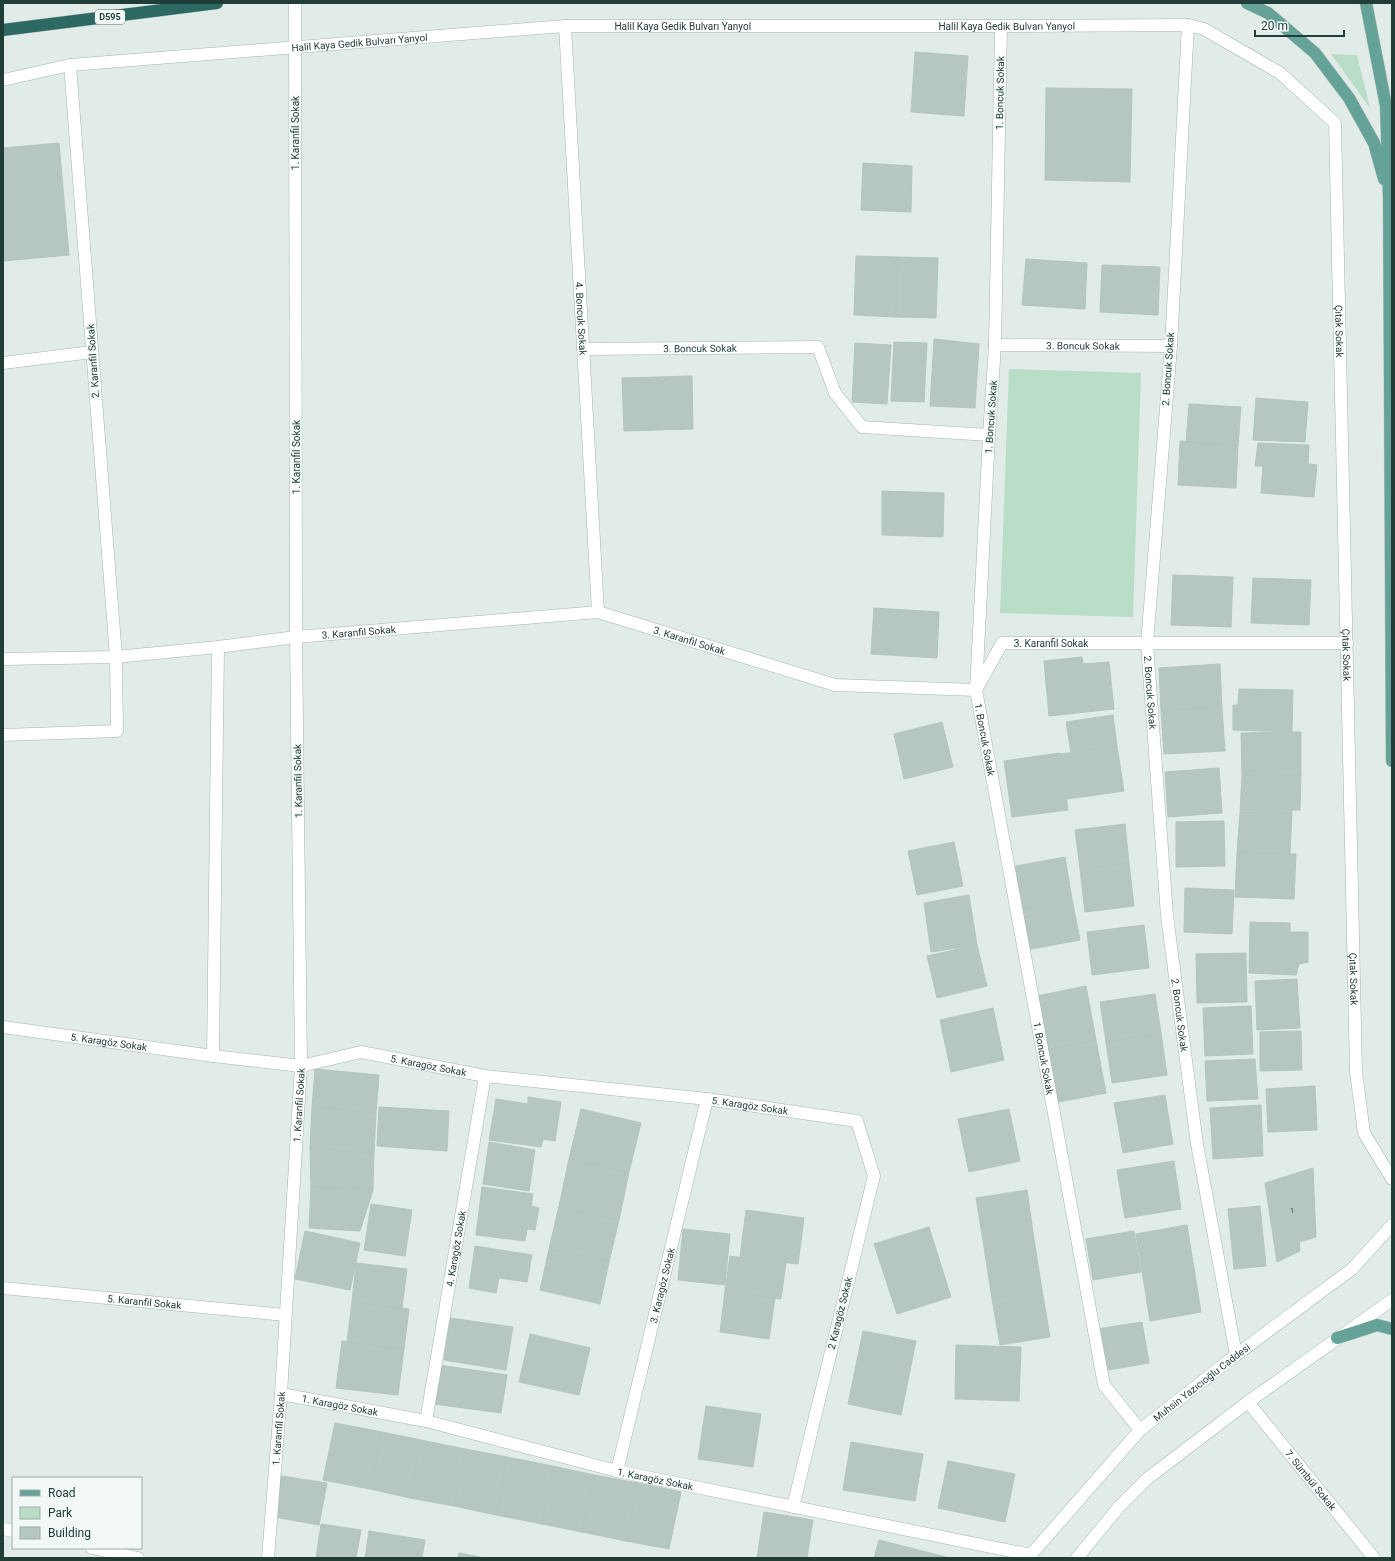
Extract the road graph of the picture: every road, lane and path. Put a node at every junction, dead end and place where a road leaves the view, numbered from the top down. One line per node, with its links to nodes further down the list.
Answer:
1 (217, 3): 8 (highway, D595)
2 (295, 3): 9 (street, 1. Karanfil Sokak)
3 (1247, 3): 13 (main road)
4 (1366, 3): 13 (main road)
5 (1188, 25): 7 (street, Halil Kaya Gedik Bulvarı Yanyol); 12 (street, Halil Kaya Gedik Bulvarı Yanyol); 15 (street, 2. Boncuk Sokak)
6 (565, 26): 7 (street, Halil Kaya Gedik Bulvarı Yanyol); 9 (street, Halil Kaya Gedik Bulvarı Yanyol); 16 (street, 4. Boncuk Sokak)
7 (1001, 26): 14 (street, 1. Boncuk Sokak)
8 (3, 30)
9 (294, 47): 10 (street, Halil Kaya Gedik Bulvarı Yanyol); 21 (street, 1. Karanfil Sokak)
10 (70, 65): 11 (street, Halil Kaya Gedik Bulvarı Yanyol); 17 (street, 2. Karanfil Sokak)
11 (3, 80)
12 (1335, 123): 22 (street, Çıtak Sokak)
13 (1389, 197): 29 (main road)
14 (995, 345): 15 (street, 3. Boncuk Sokak); 19 (street, 1. Boncuk Sokak)
15 (1171, 346): 23 (street, 2. Boncuk Sokak)
16 (583, 348): 19 (street, 3. Boncuk Sokak); 20 (street, 4. Boncuk Sokak)
17 (92, 352): 18 (street); 25 (street, 2. Karanfil Sokak)
18 (3, 363)
19 (989, 435): 27 (street, 1. Boncuk Sokak)
20 (598, 612): 21 (street, 3. Karanfil Sokak); 27 (street, 3. Karanfil Sokak)
21 (296, 637): 24 (street, 3. Karanfil Sokak); 32 (street, 1. Karanfil Sokak)
22 (1348, 643): 23 (street, 3. Karanfil Sokak); 36 (street, Çıtak Sokak)
23 (1147, 644): 27 (street, 3. Karanfil Sokak); 43 (street, 2. Boncuk Sokak)
24 (218, 647): 25 (street, 3. Karanfil Sokak); 31 (street)
25 (116, 657): 26 (street, 3. Karanfil Sokak); 28 (street, 2. Karanfil Sokak)
26 (3, 659)
27 (976, 690): 47 (street, 1. Boncuk Sokak)
28 (3, 735)
29 (1392, 761)
30 (3, 1027): 31 (street, 5. Karagöz Sokak)
31 (213, 1056): 32 (street, 5. Karagöz Sokak)
32 (301, 1066): 33 (street, 5. Karagöz Sokak); 40 (street, 1. Karanfil Sokak)
33 (485, 1076): 34 (street, 5. Karagöz Sokak); 46 (street, 4. Karagöz Sokak)
34 (707, 1099): 35 (street, 5. Karagöz Sokak); 48 (street, 3. Karagöz Sokak)
35 (857, 1121): 49 (street, 2 Karagöz Sokak)
36 (1392, 1179)
37 (1392, 1225): 43 (street, Muhsin Yazıcıoğlu Caddesi)
38 (3, 1288): 40 (street, 5. Karanfil Sokak)
39 (1392, 1300): 42 (street)
40 (285, 1315): 44 (street, 1. Karanfil Sokak)
41 (1392, 1328): 42 (main road)
42 (1337, 1338): 45 (street)
43 (1236, 1355): 47 (street, Muhsin Yazıcıoğlu Caddesi)
44 (281, 1394): 46 (street, 1. Karagöz Sokak); 53 (street, 1. Karanfil Sokak)
45 (1248, 1402): 54 (street); 55 (street, 7. Sümbül Sokak)
46 (426, 1421): 48 (street, 1. Karagöz Sokak)
47 (1140, 1430): 51 (street, Muhsin Yazıcıoğlu Caddesi)
48 (617, 1471): 49 (street, 1. Karagöz Sokak)
49 (793, 1507): 51 (street, 1. Karagöz Sokak)
50 (97, 1549): 52 (street)
51 (1030, 1556)
52 (138, 1558)
53 (268, 1558)
54 (1077, 1558)
55 (1374, 1558)

